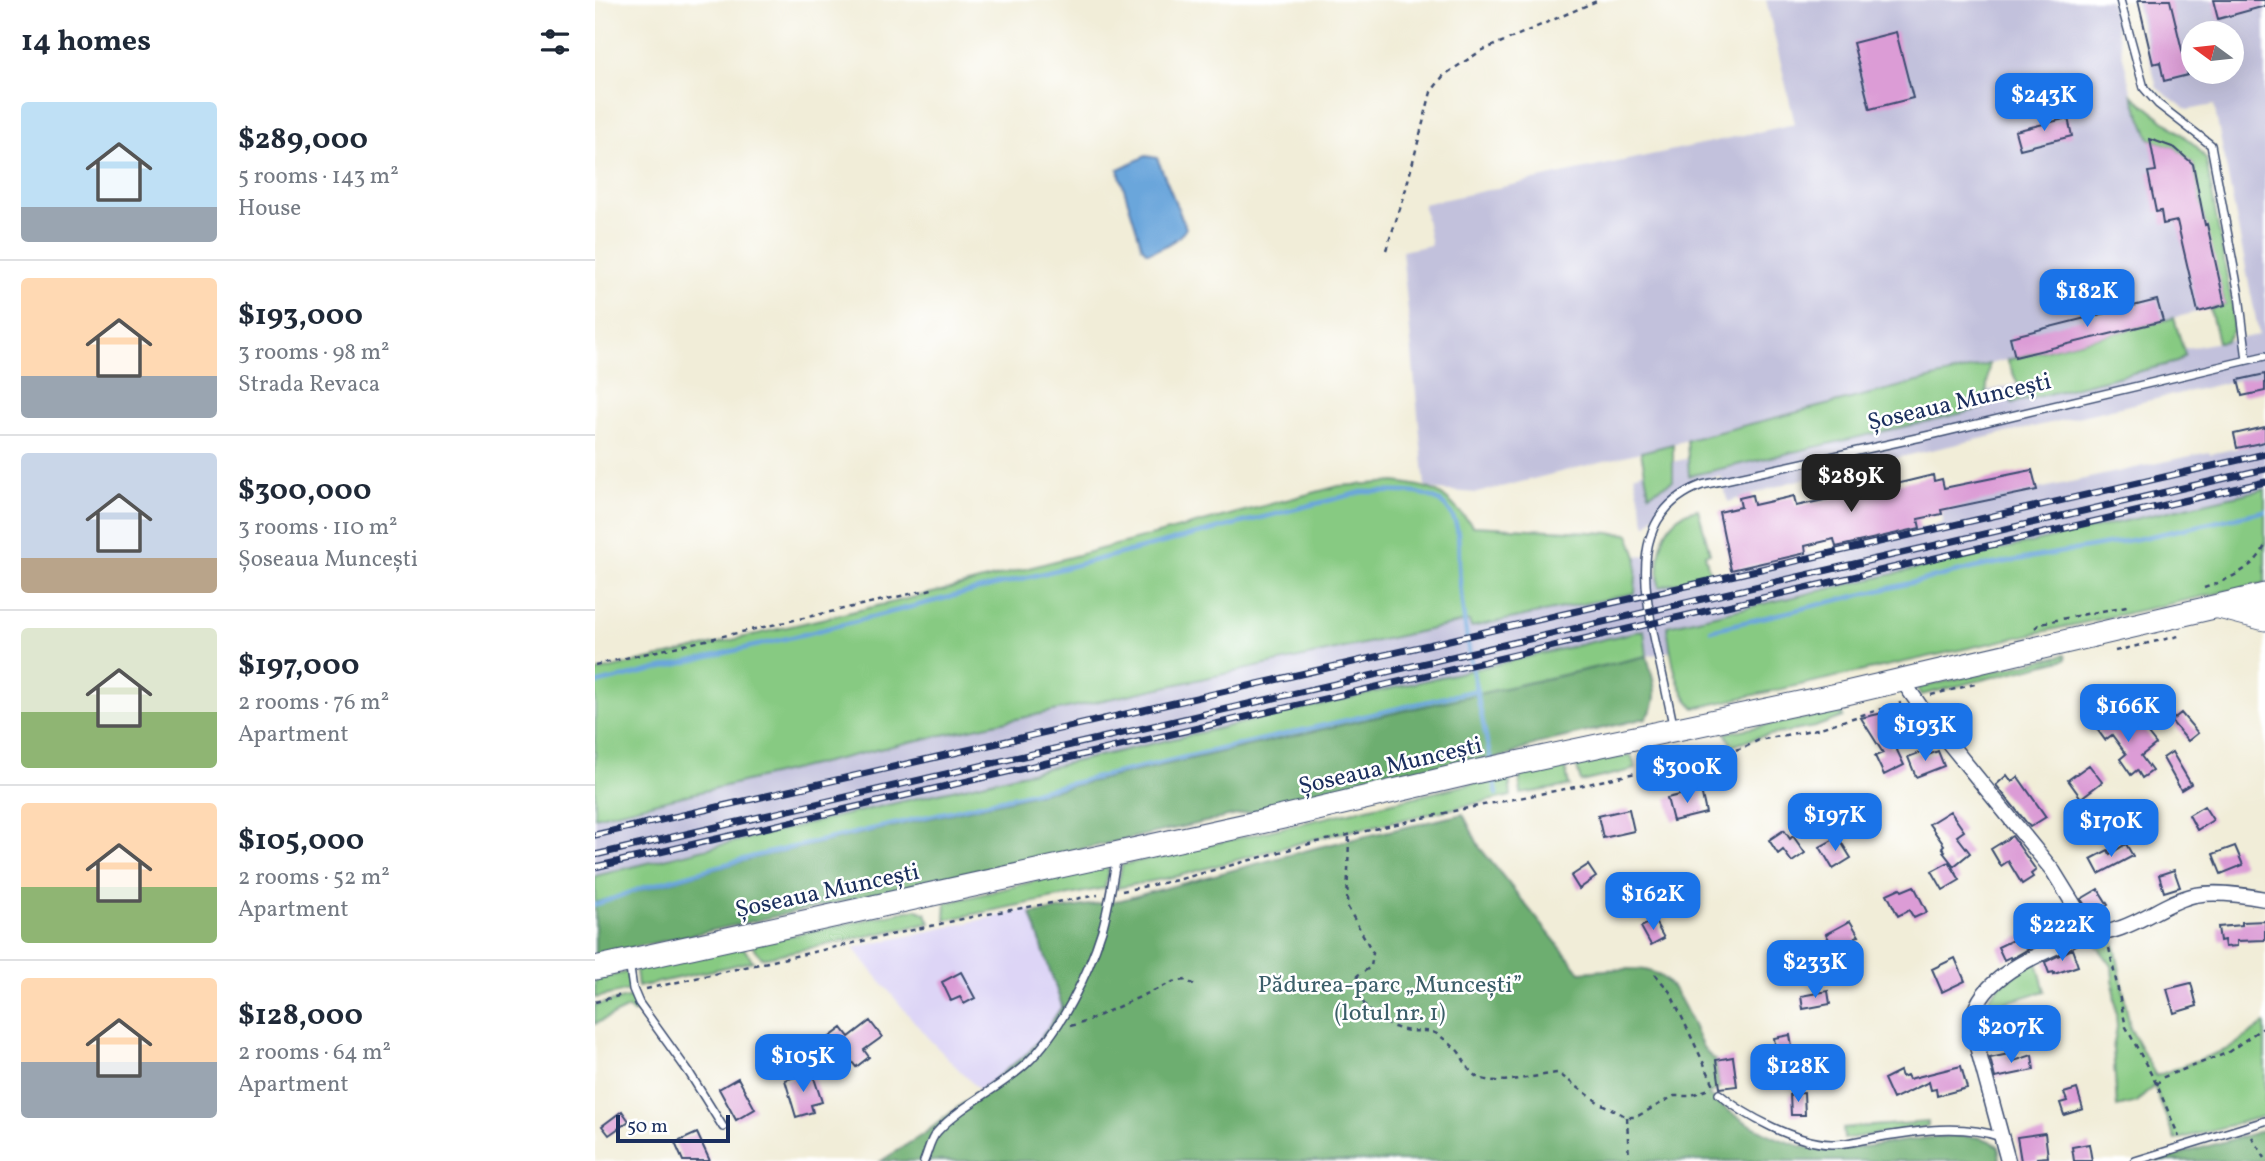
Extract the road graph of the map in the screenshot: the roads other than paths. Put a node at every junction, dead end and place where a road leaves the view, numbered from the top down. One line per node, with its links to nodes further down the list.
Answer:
1 (2120, 0): 3 (lane)
2 (2265, 356): 3 (lane, Șoseaua Muncești)
3 (2247, 360): 8 (lane, Șoseaua Muncești)
4 (2265, 595): 5 (main road, Șoseaua Muncești)
5 (2215, 607): 6 (main road); 7 (main road, Șoseaua Muncești)
6 (2265, 619)
7 (1902, 680): 8 (main road, Șoseaua Muncești); 11 (street)
8 (1674, 729): 9 (main road, Șoseaua Muncești)
9 (1118, 853): 12 (main road, Șoseaua Muncești); 18 (lane)
10 (2265, 899): 11 (street)
11 (2096, 932): 17 (street)
12 (628, 960): 13 (main road, Șoseaua Muncești); 16 (lane)
13 (595, 968)
14 (1719, 1094): 17 (lane)
15 (2265, 1121): 20 (lane)
16 (723, 1127)
17 (2002, 1137): 19 (street)
18 (924, 1161)
19 (2008, 1161)
20 (2135, 1161)

